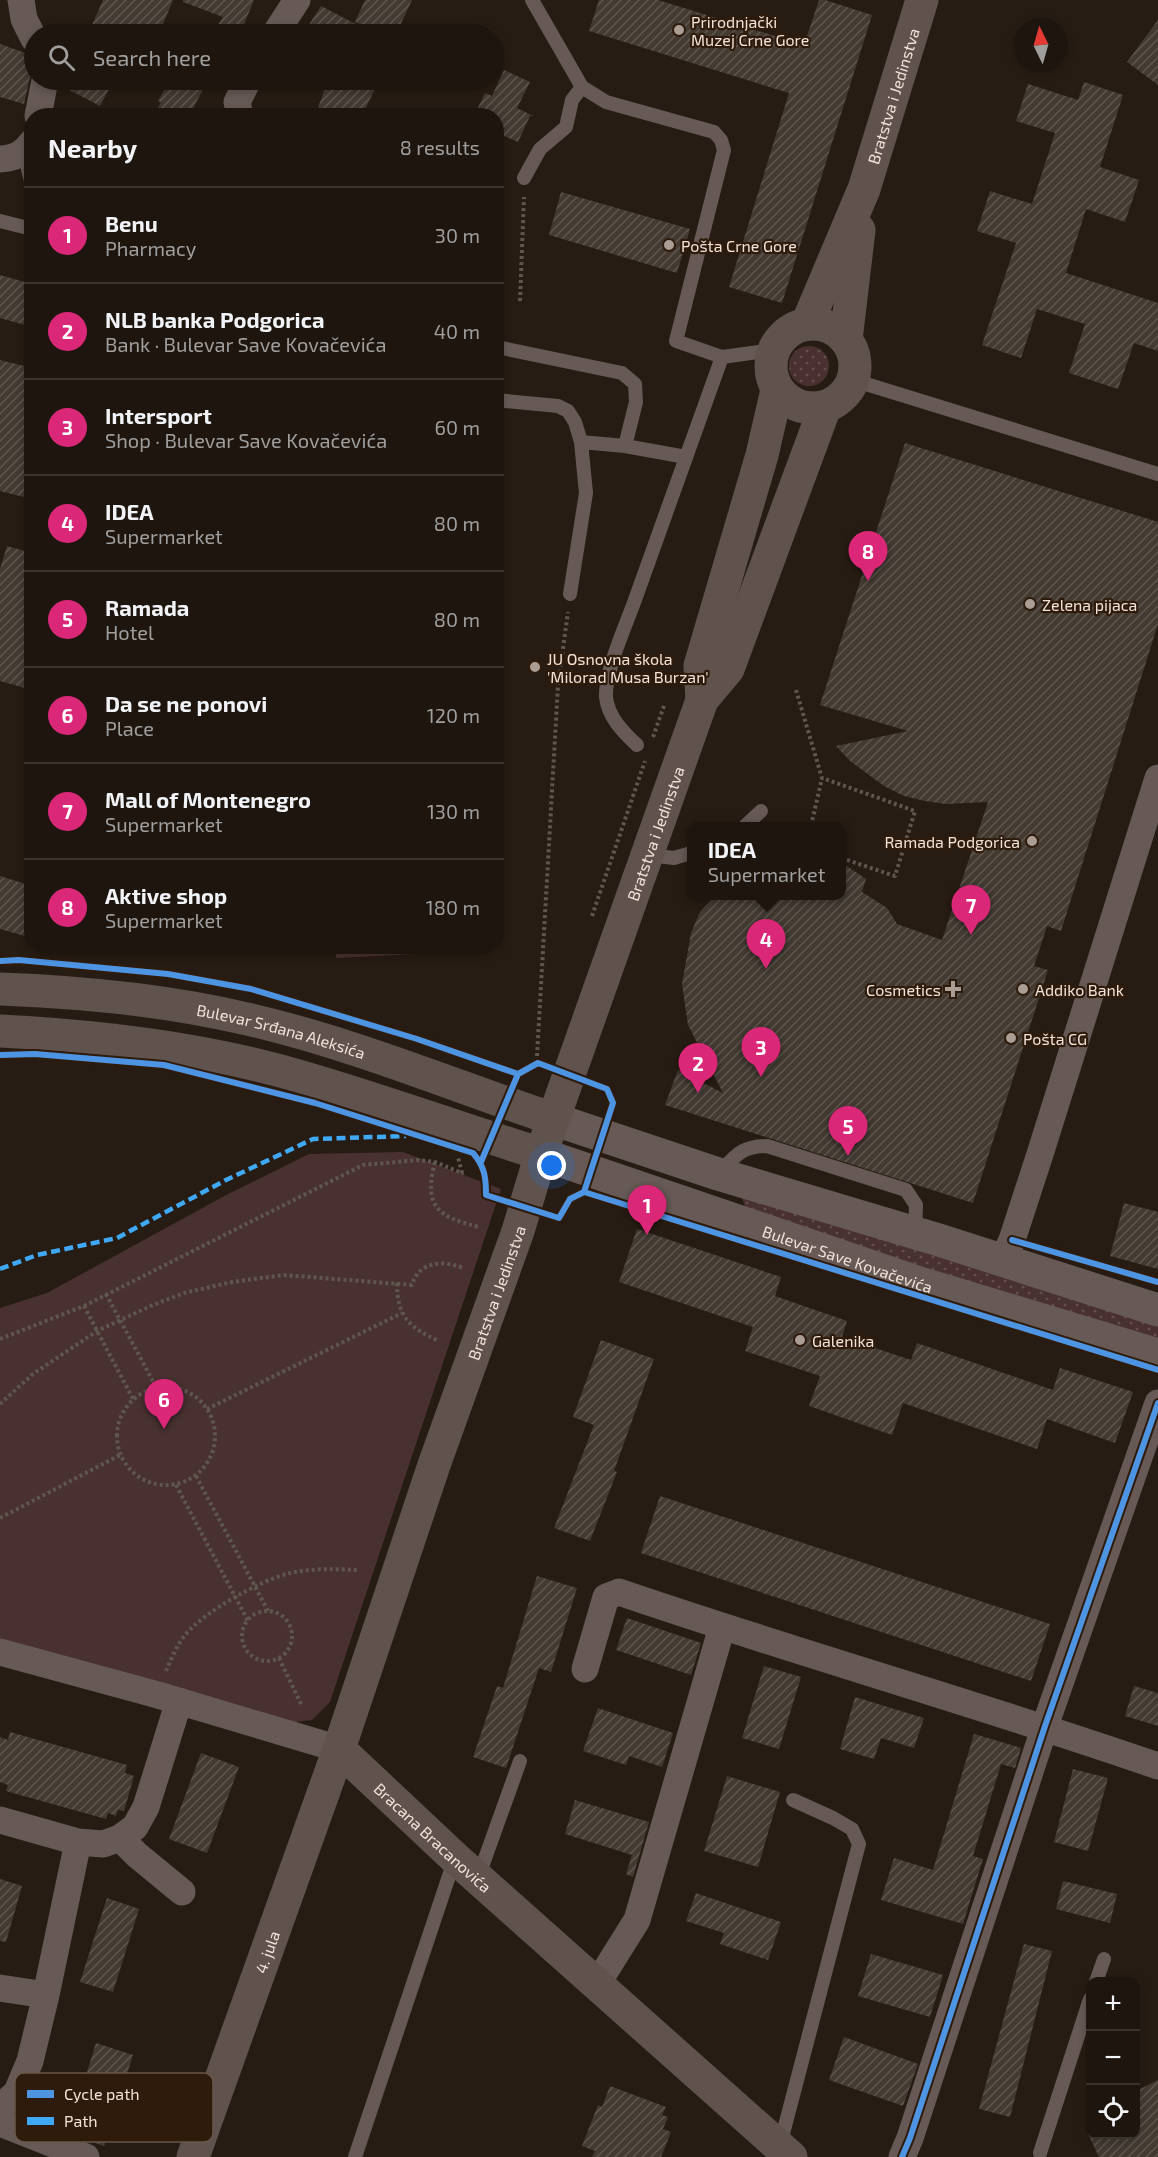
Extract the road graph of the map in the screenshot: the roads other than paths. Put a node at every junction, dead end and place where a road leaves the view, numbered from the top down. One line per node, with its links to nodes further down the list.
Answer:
1 (21, 0): 5 (street)
2 (297, 0): 6 (street)
3 (532, 0): 7 (lane)
4 (922, 0): 13 (main road, Bratstva i Jedinstva)
5 (26, 24)
6 (281, 24)
7 (582, 87): 12 (lane); 20 (lane)
8 (43, 90): 10 (street)
9 (243, 90): 11 (street)
10 (40, 108)
11 (238, 108)
12 (524, 178)
13 (864, 189): 16 (main road, Bratstva i Jedinstva); 17 (main road, Bratstva i Jedinstva)
14 (0, 221): 15 (lane)
15 (24, 227)
16 (807, 324): 17 (main road); 19 (main road)
17 (846, 340): 21 (main road)
18 (504, 348): 26 (lane)
19 (773, 350): 20 (lane); 22 (main road)
20 (722, 357): 27 (lane)
21 (853, 380): 24 (main road); 28 (lane)
22 (777, 390): 24 (main road); 30 (main road, Bratstva i Jedinstva)
23 (504, 401): 25 (lane)
24 (825, 407): 30 (main road, Bratstva i Jedinstva)
25 (581, 442): 26 (lane); 29 (lane)
26 (625, 446): 27 (lane)
27 (686, 457): 31 (lane)
28 (1158, 474)
29 (570, 594)
30 (699, 708): 36 (main road, Bratstva i Jedinstva)
31 (643, 746)
32 (1158, 778): 41 (street)
33 (761, 811): 34 (lane)
34 (749, 822)
35 (687, 854): 36 (lane)
36 (648, 855): 39 (main road, Bratstva i Jedinstva)
37 (0, 989): 39 (main road, Bulevar Srđana Aleksića)
38 (0, 1031): 40 (main road)
39 (553, 1119): 40 (main road, Bratstva i Jedinstva); 41 (street)
40 (541, 1154): 43 (street, Bulevar Save Kovačevića); 50 (main road, Bratstva i Jedinstva)
41 (1002, 1261): 42 (street)
42 (1158, 1310)
43 (1158, 1355)
44 (1158, 1403): 49 (street)
45 (722, 1627): 47 (street); 49 (street); 61 (street)
46 (0, 1652): 48 (street, Bracana Bracanovića)
47 (585, 1670)
48 (168, 1698): 50 (street, Bracana Bracanovića); 55 (street)
49 (1045, 1726): 52 (street); 78 (street)
50 (339, 1749): 57 (main road, Bracana Bracanovića); 67 (main road, 4. jula)
51 (520, 1761): 57 (lane)
52 (1158, 1766)
53 (793, 1800): 73 (lane)
54 (0, 1820): 56 (street)
55 (120, 1838): 56 (street); 58 (street)
56 (78, 1842): 63 (street)
57 (467, 1868): 61 (main road, Bracana Bracanovića); 77 (lane)
58 (182, 1892)
59 (1104, 1959): 60 (lane)
60 (1098, 1977)
61 (597, 1984): 73 (main road, Bracana Bracanovića)
62 (0, 1988): 63 (street)
63 (46, 1995): 65 (street)
64 (1086, 2012): 74 (lane)
65 (25, 2073)
66 (15, 2094): 68 (street)
67 (213, 2101)
68 (0, 2108)
69 (0, 2123): 70 (street)
70 (15, 2129)
71 (48, 2142): 75 (street)
72 (198, 2142): 76 (main road, 4. jula)
73 (786, 2152)
74 (1040, 2152)
75 (86, 2157)
76 (193, 2157)
77 (355, 2157)
78 (902, 2157)

